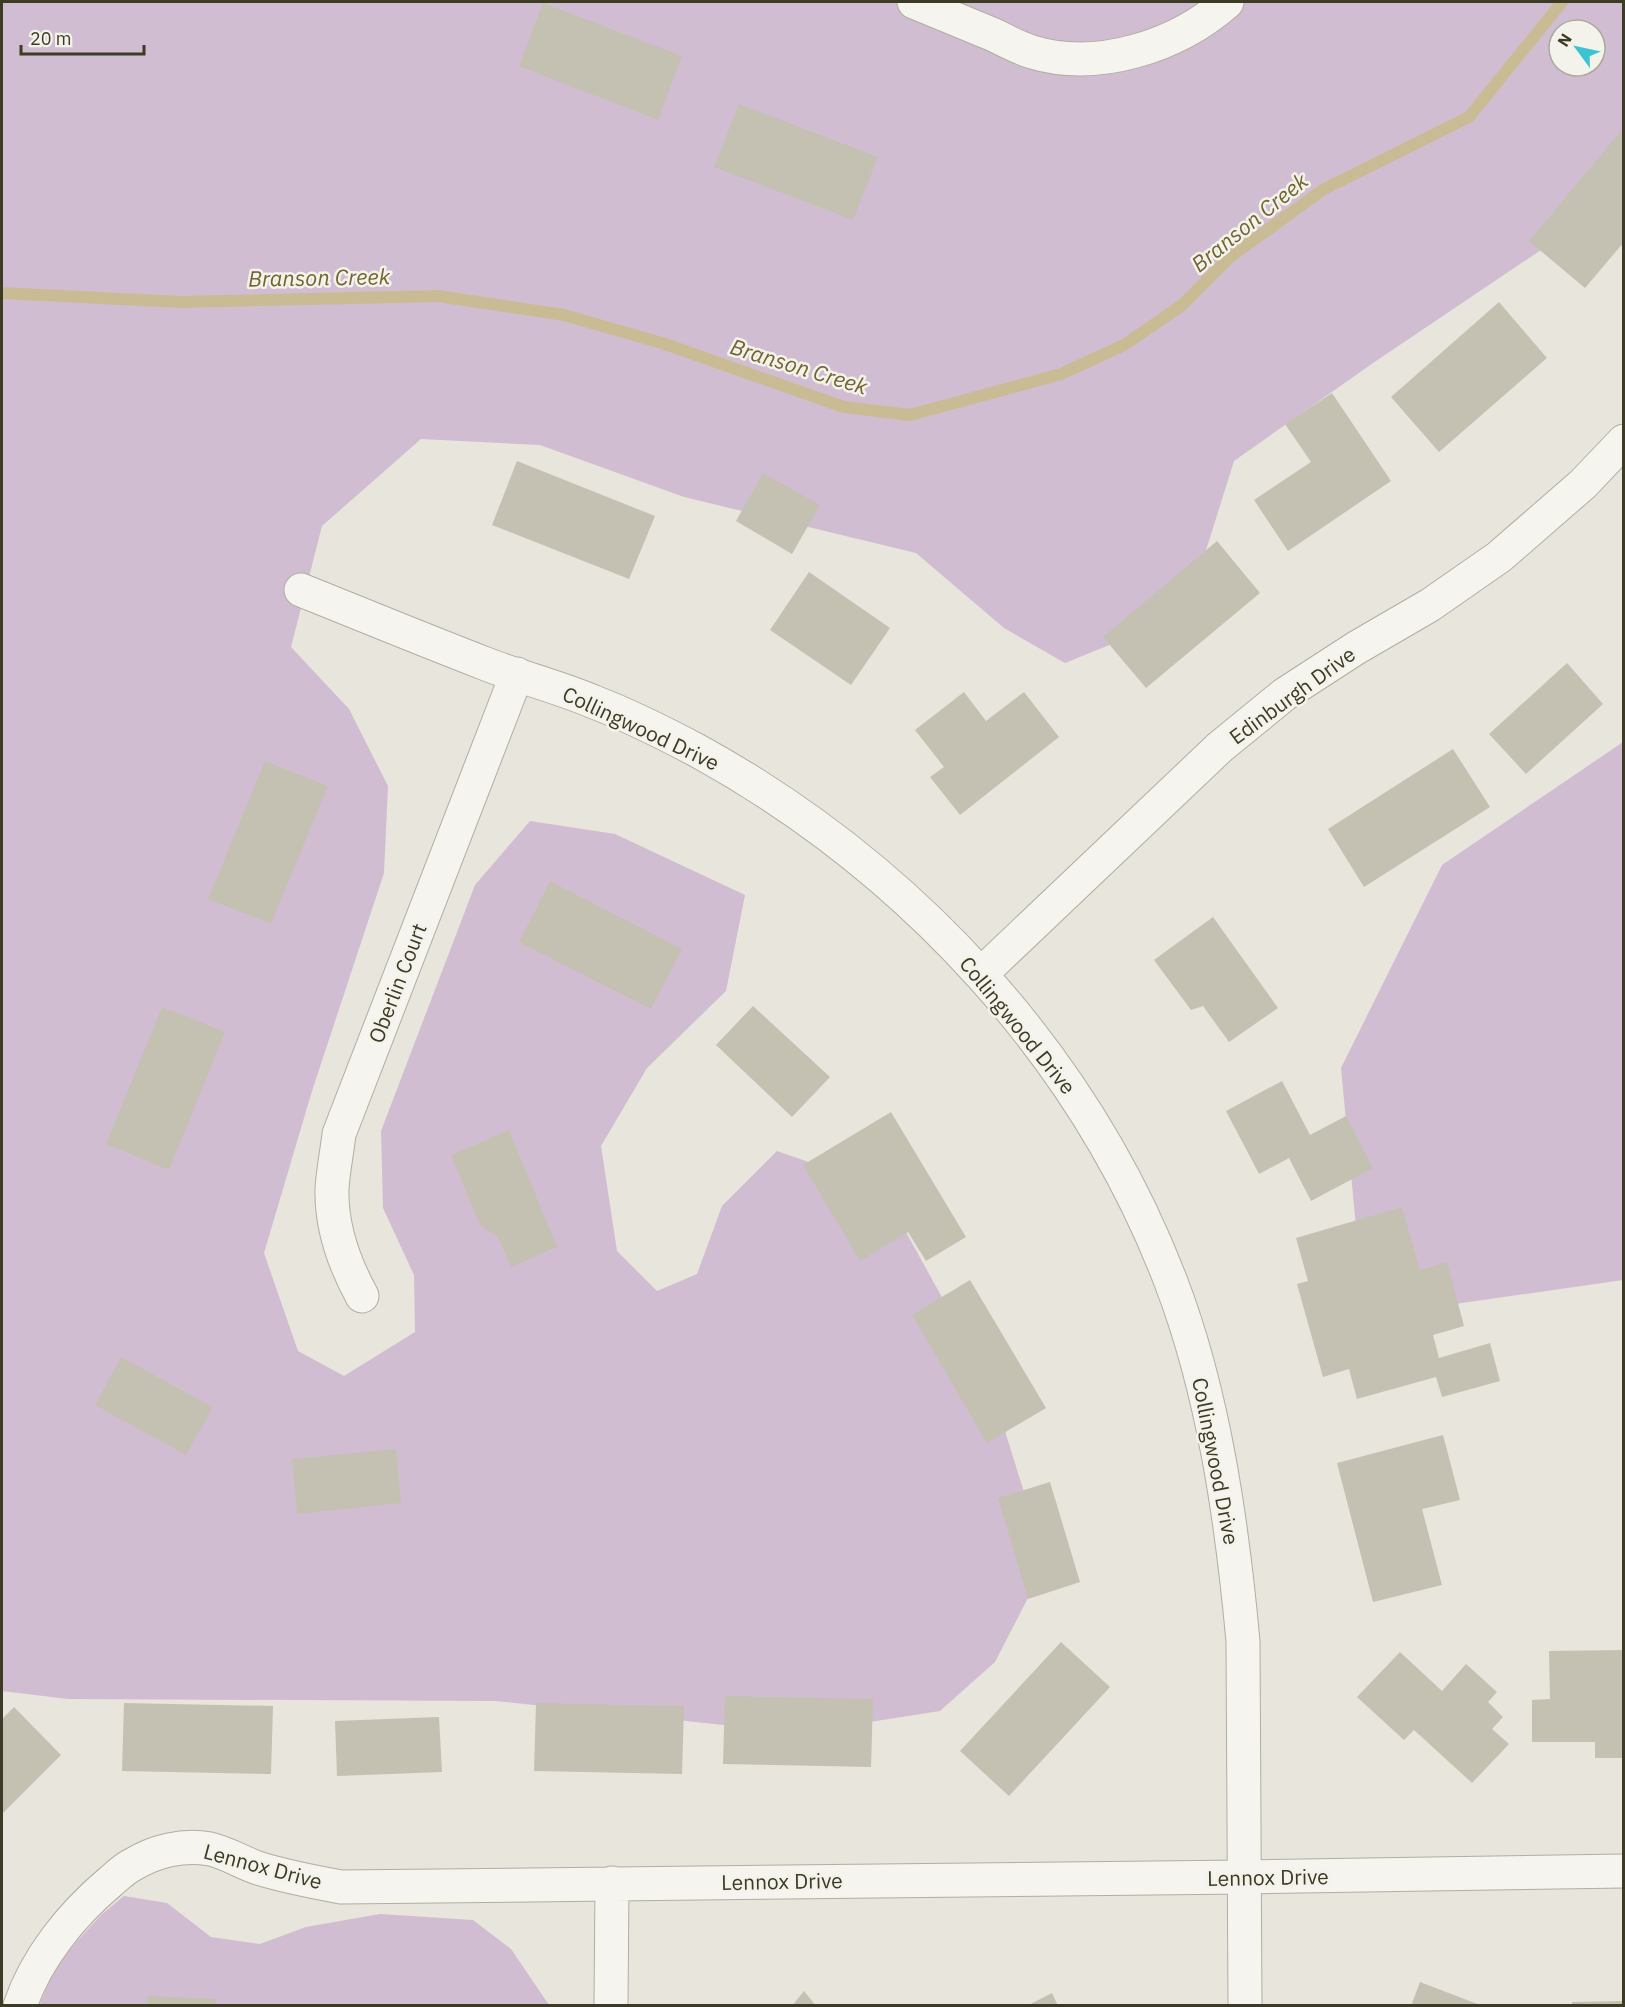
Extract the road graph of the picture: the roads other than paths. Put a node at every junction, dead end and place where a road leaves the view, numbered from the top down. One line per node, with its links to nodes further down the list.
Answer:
1 (914, 2): 2 (street)
2 (1227, 2)
3 (1623, 441): 6 (street, Edinburgh Drive)
4 (301, 590): 5 (street, Collingwood Drive)
5 (517, 674): 6 (street, Collingwood Drive); 7 (street, Oberlin Court)
6 (981, 974): 9 (street, Collingwood Drive)
7 (362, 1296)
8 (1623, 1871): 9 (street, Lennox Drive)
9 (1244, 1877): 10 (street, Lennox Drive); 13 (street, Collingwood Drive)
10 (612, 1883): 11 (street, Lennox Drive); 12 (street)
11 (20, 2006)
12 (611, 2006)
13 (1245, 2006)

